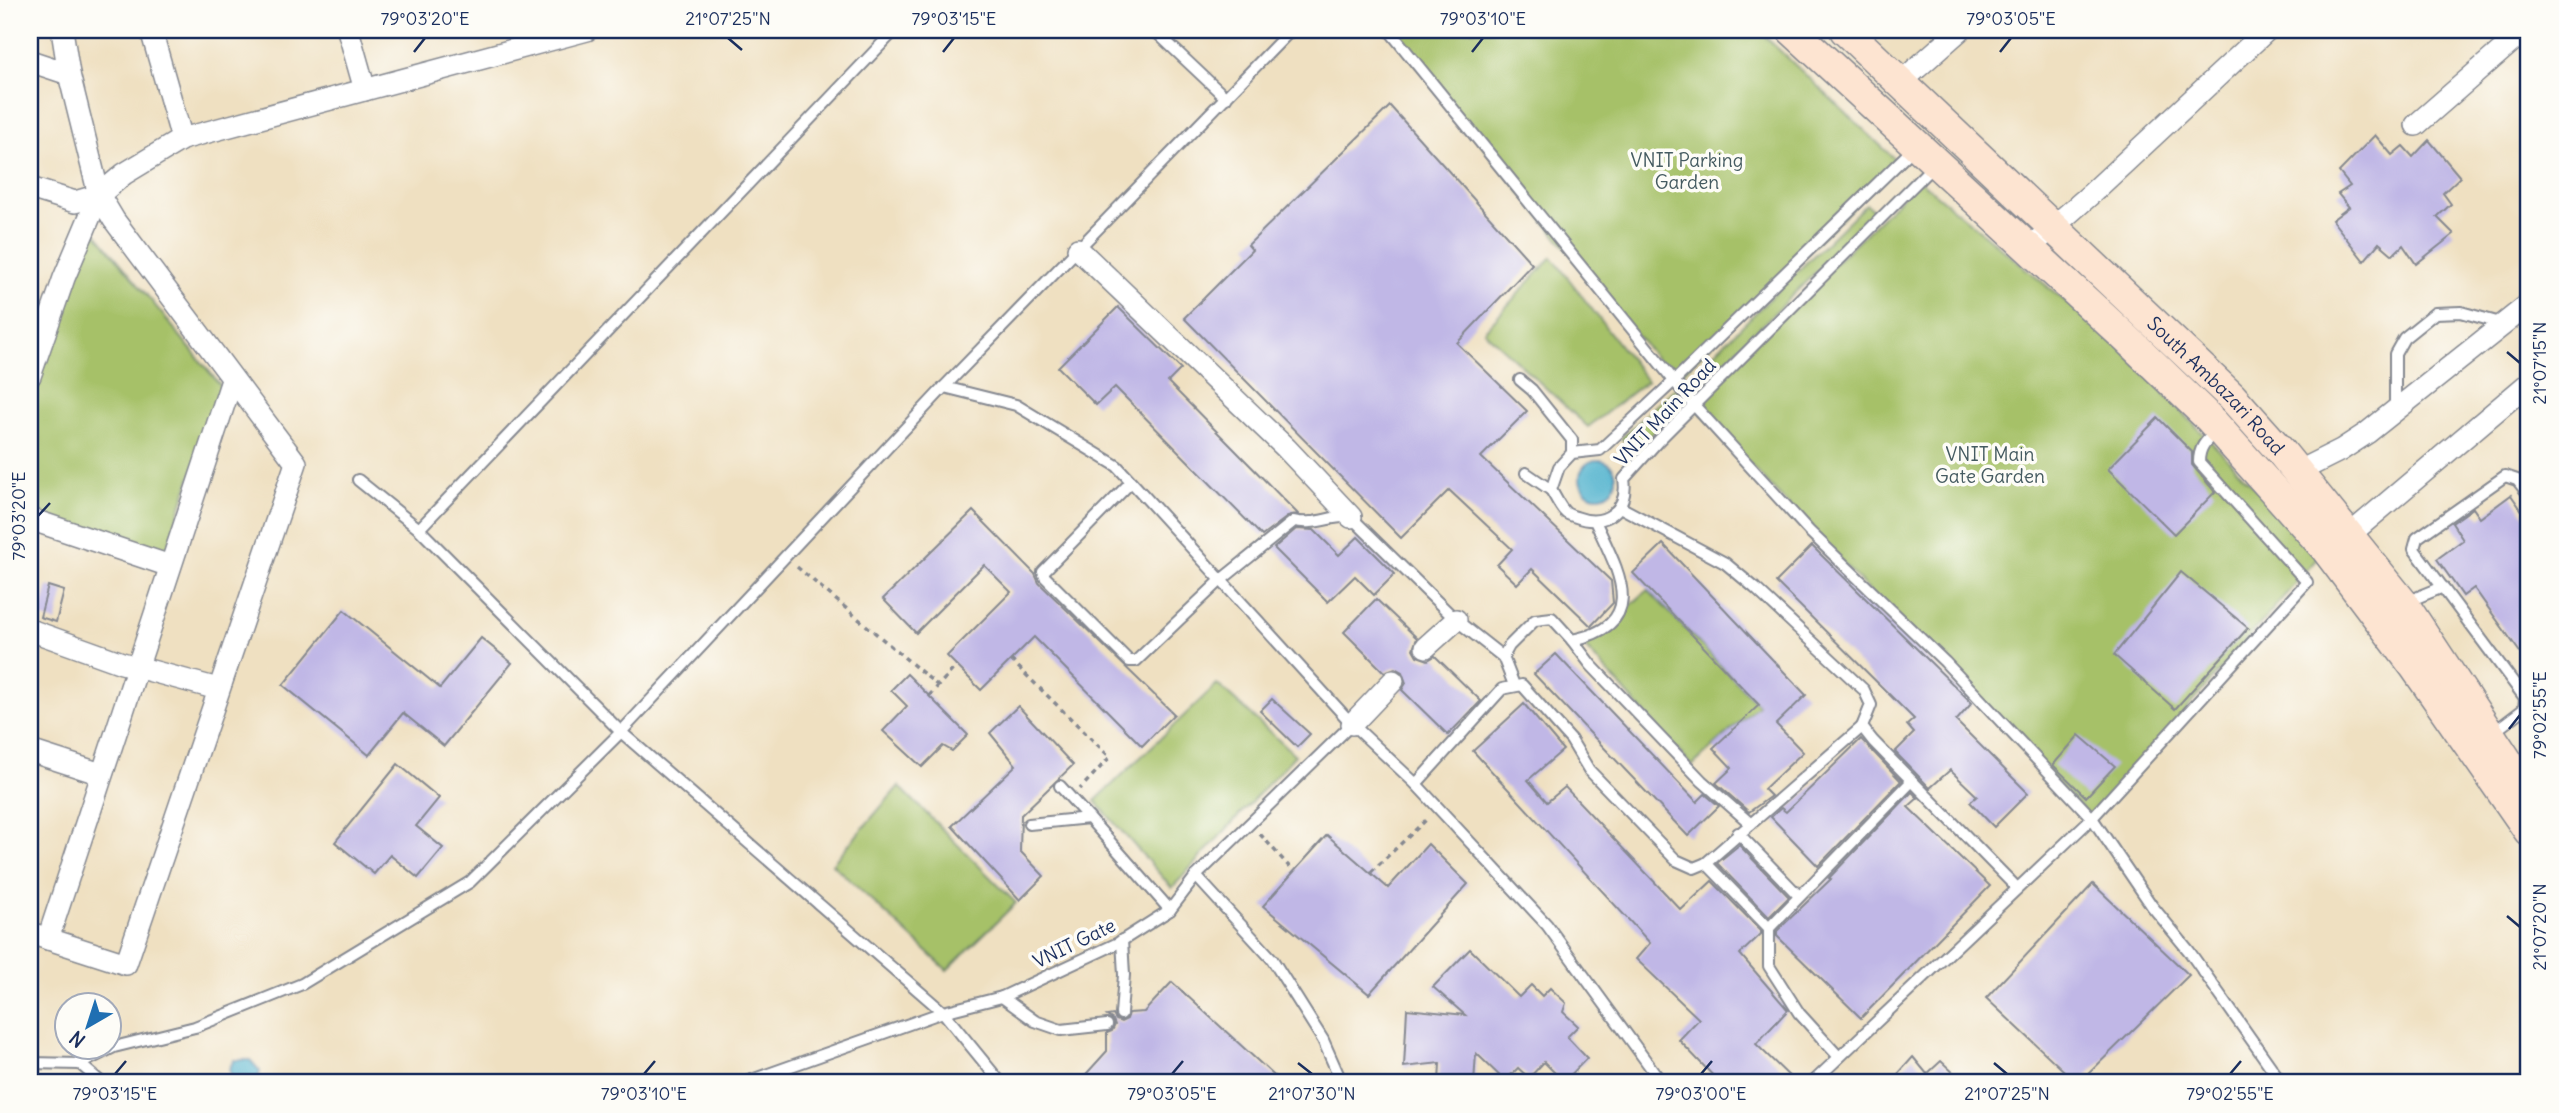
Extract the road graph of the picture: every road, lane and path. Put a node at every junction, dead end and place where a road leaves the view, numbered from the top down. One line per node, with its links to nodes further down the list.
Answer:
1 (62, 30): 15 (street)
2 (151, 30): 20 (street)
3 (348, 30): 17 (street)
4 (587, 30): 17 (street)
5 (895, 30): 50 (lane)
6 (1154, 30): 18 (lane)
7 (1291, 30): 18 (lane)
8 (1389, 30): 33 (lane)
9 (1793, 30): 21 (main road)
10 (1845, 30): 16 (main road, South Ambazari Road)
11 (1959, 30): 16 (street)
12 (2267, 30): 24 (street)
13 (2525, 30): 19 (street)
14 (30, 61): 15 (street)
15 (69, 74): 23 (street)
16 (1901, 82): 24 (main road, South Ambazari Road)
17 (365, 90): 20 (street)
18 (1226, 98): 26 (lane)
19 (2416, 125)
20 (182, 139): 23 (street)
21 (1927, 153): 25 (main road); 33 (lane, VNIT Main Road); 36 (lane, VNIT Main Road)
22 (30, 188): 23 (street)
23 (99, 195): 29 (street); 31 (street)
24 (2052, 227): 25 (street); 40 (main road, South Ambazari Road)
25 (2029, 248): 38 (main road)
26 (1078, 249): 35 (lane); 47 (street)
27 (2529, 304): 28 (street)
28 (2504, 324): 37 (street); 37 (lane)
29 (36, 338): 30 (street)
30 (30, 376)
31 (232, 380): 53 (street); 68 (street)
32 (1521, 380): 39 (lane)
33 (1674, 381): 36 (lane); 39 (lane, VNIT Main Road)
34 (2529, 383): 51 (street)
35 (944, 387): 43 (lane); 52 (lane)
36 (1693, 404): 46 (lane, VNIT Main Road); 84 (lane)
37 (2395, 410): 40 (street)
38 (2219, 428): 84 (lane); 88 (main road)
39 (1572, 453): 44 (lane)
40 (2297, 472): 51 (main road, South Ambazari Road)
41 (1525, 473): 44 (lane)
42 (358, 480): 50 (lane)
43 (1131, 482): 54 (lane); 54 (lane)
44 (1551, 490): 49 (lane)
45 (2529, 495): 55 (lane)
46 (1620, 507): 49 (lane); 72 (lane)
47 (1350, 517): 54 (lane); 57 (lane)
48 (30, 519): 53 (street)
49 (1595, 521): 59 (lane)
50 (419, 529): 73 (lane)
51 (2348, 536): 56 (main road, South Ambazari Road)
52 (785, 556): 66 (path); 73 (lane)
53 (170, 566): 64 (street)
54 (1221, 580): 71 (lane)
55 (2442, 587): 56 (lane); 70 (lane)
56 (2403, 603): 74 (main road, South Ambazari Road)
57 (1456, 620): 60 (street); 61 (lane)
58 (30, 630): 64 (street)
59 (1572, 640): 61 (lane); 87 (lane)
60 (1426, 647)
61 (1503, 657): 67 (lane)
62 (1012, 660): 81 (path)
63 (957, 665): 66 (path)
64 (136, 667): 68 (street); 76 (street)
65 (1392, 681): 71 (street)
66 (937, 685): 69 (path)
67 (1514, 685): 78 (lane); 90 (lane)
68 (218, 689): 98 (street)
69 (929, 696)
70 (2528, 705): 74 (lane)
71 (1352, 724): 78 (lane); 85 (lane, VNIT Gate)
72 (1862, 727): 77 (lane); 87 (lane)
73 (621, 732): 101 (lane); 106 (lane)
74 (2489, 736): 80 (main road, South Ambazari Road)
75 (30, 751): 76 (street)
76 (101, 774): 98 (street)
77 (1912, 781): 94 (lane); 95 (lane)
78 (1416, 784): 82 (lane)
79 (1059, 786): 81 (lane)
80 (2529, 794)
81 (1071, 798): 83 (lane)
82 (1438, 808): 92 (path); 112 (lane)
83 (1089, 818): 86 (lane); 96 (lane)
84 (2092, 818): 94 (lane); 114 (lane)
85 (1251, 823): 91 (path); 93 (lane, VNIT Gate)
86 (1030, 824)
87 (1751, 824): 89 (lane)
88 (2529, 831)
89 (1738, 833): 90 (lane); 95 (lane)
90 (1706, 863): 97 (lane)
91 (1294, 872)
92 (1371, 872)
93 (1196, 876): 96 (lane, VNIT Gate); 111 (lane)
94 (2017, 888): 104 (lane)
95 (1799, 896): 97 (lane)
96 (1170, 910): 99 (lane, VNIT Gate)
97 (1769, 928): 104 (lane)
98 (39, 936)
99 (1122, 940): 100 (lane, VNIT Gate); 102 (lane)
100 (1003, 997): 101 (lane, VNIT Gate); 103 (lane)
101 (943, 1012): 107 (lane, VNIT Gate); 110 (lane)
102 (1121, 1014)
103 (1107, 1025)
104 (1839, 1057): 113 (lane)
105 (30, 1063): 106 (lane)
106 (80, 1064): 108 (lane)
107 (762, 1079): 109 (lane, VNIT Gate)
108 (102, 1083)
109 (743, 1083)
110 (1001, 1083)
111 (1342, 1083)
112 (1662, 1083)
113 (1812, 1083)
114 (2282, 1083)

